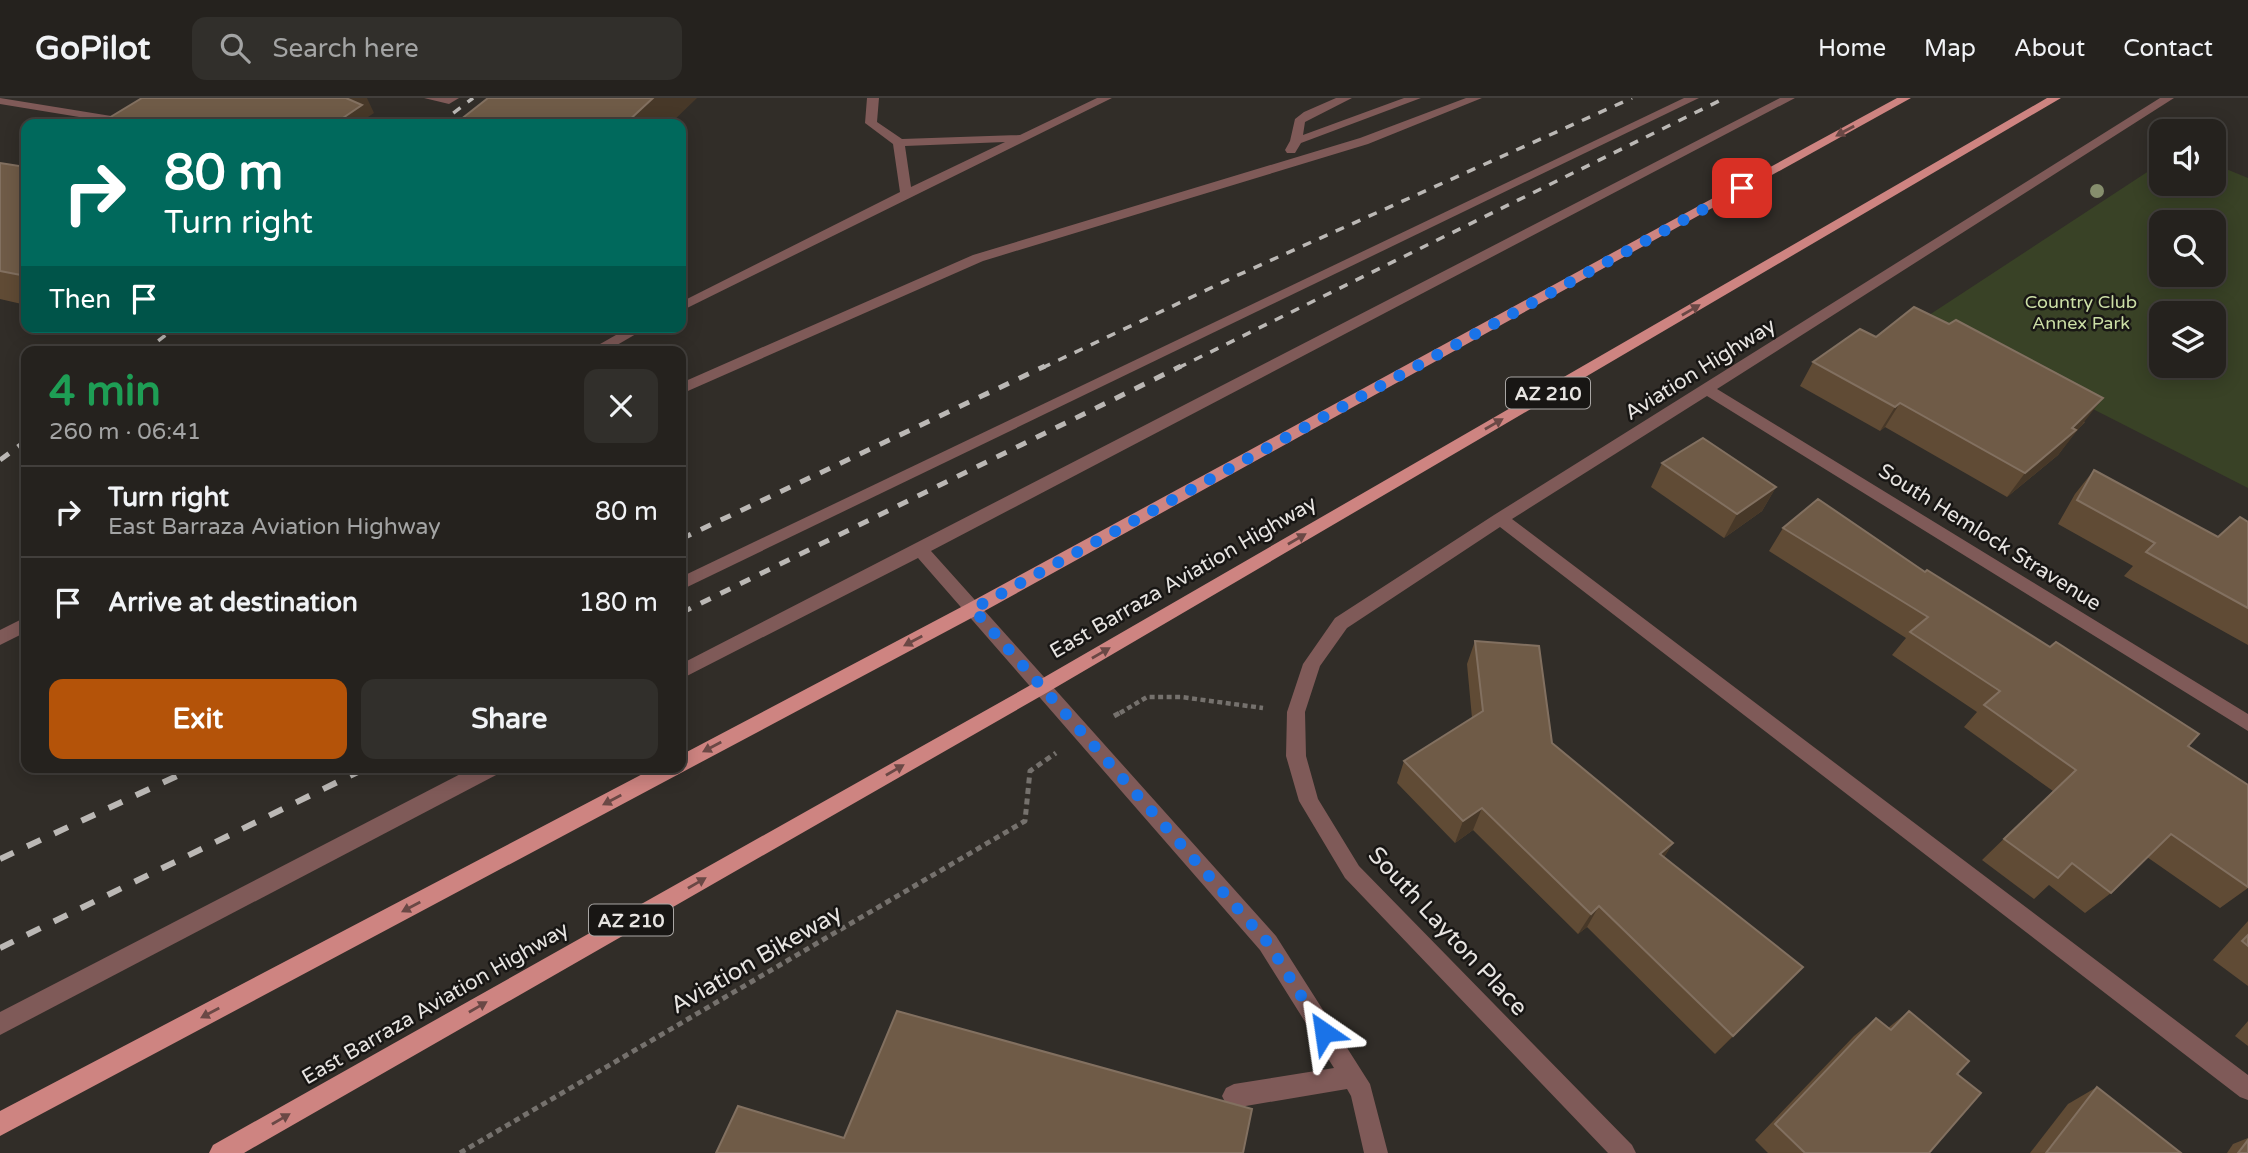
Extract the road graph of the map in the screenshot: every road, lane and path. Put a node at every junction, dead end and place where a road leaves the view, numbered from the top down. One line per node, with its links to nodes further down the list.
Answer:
1 (430, 98): 2 (street)
2 (453, 98)
3 (873, 98): 17 (street)
4 (1106, 98): 15 (street)
5 (1346, 98): 16 (street)
6 (1415, 98): 16 (street)
7 (1476, 98): 18 (street)
8 (1692, 98): 27 (street)
9 (1789, 98): 26 (street)
10 (1905, 98): 28 (main road, one-way to 28)
11 (2055, 98): 32 (main road, East Barraza Aviation Highway / AZ 210, one-way to 11)
12 (2168, 98): 24 (street, Aviation Highway)
13 (0, 101): 14 (street)
14 (111, 119)
15 (1021, 138): 17 (street); 19 (street)
16 (1296, 141): 18 (street)
17 (900, 143): 19 (street)
18 (1279, 167): 23 (street)
19 (906, 194): 20 (street)
20 (686, 304)
21 (629, 333): 22 (street)
22 (605, 346)
23 (686, 387)
24 (1708, 390): 25 (street, Aviation Highway); 35 (street, South Hemlock Stravenue)
25 (1500, 519): 34 (street, Aviation Highway); 42 (street)
26 (921, 550): 28 (street); 31 (street)
27 (686, 582)
28 (973, 609): 32 (street); 36 (main road, one-way to 36)
29 (21, 627): 30 (street)
30 (0, 638)
31 (686, 669)
32 (1042, 687): 41 (street); 45 (main road, East Barraza Aviation Highway / AZ 210, one-way to 32)
33 (1147, 697): 34 (path)
34 (1296, 712): 48 (street, South Layton Place)
35 (2248, 723)
36 (686, 761)
37 (1030, 771): 46 (path, Aviation Bikeway)
38 (476, 773): 40 (street)
39 (663, 773): 44 (main road, one-way to 44)
40 (0, 1024)
41 (1352, 1077): 43 (street); 47 (street)
42 (2248, 1089)
43 (1234, 1096)
44 (0, 1124)
45 (221, 1153)
46 (460, 1153)
47 (1376, 1153)
48 (1624, 1153)

